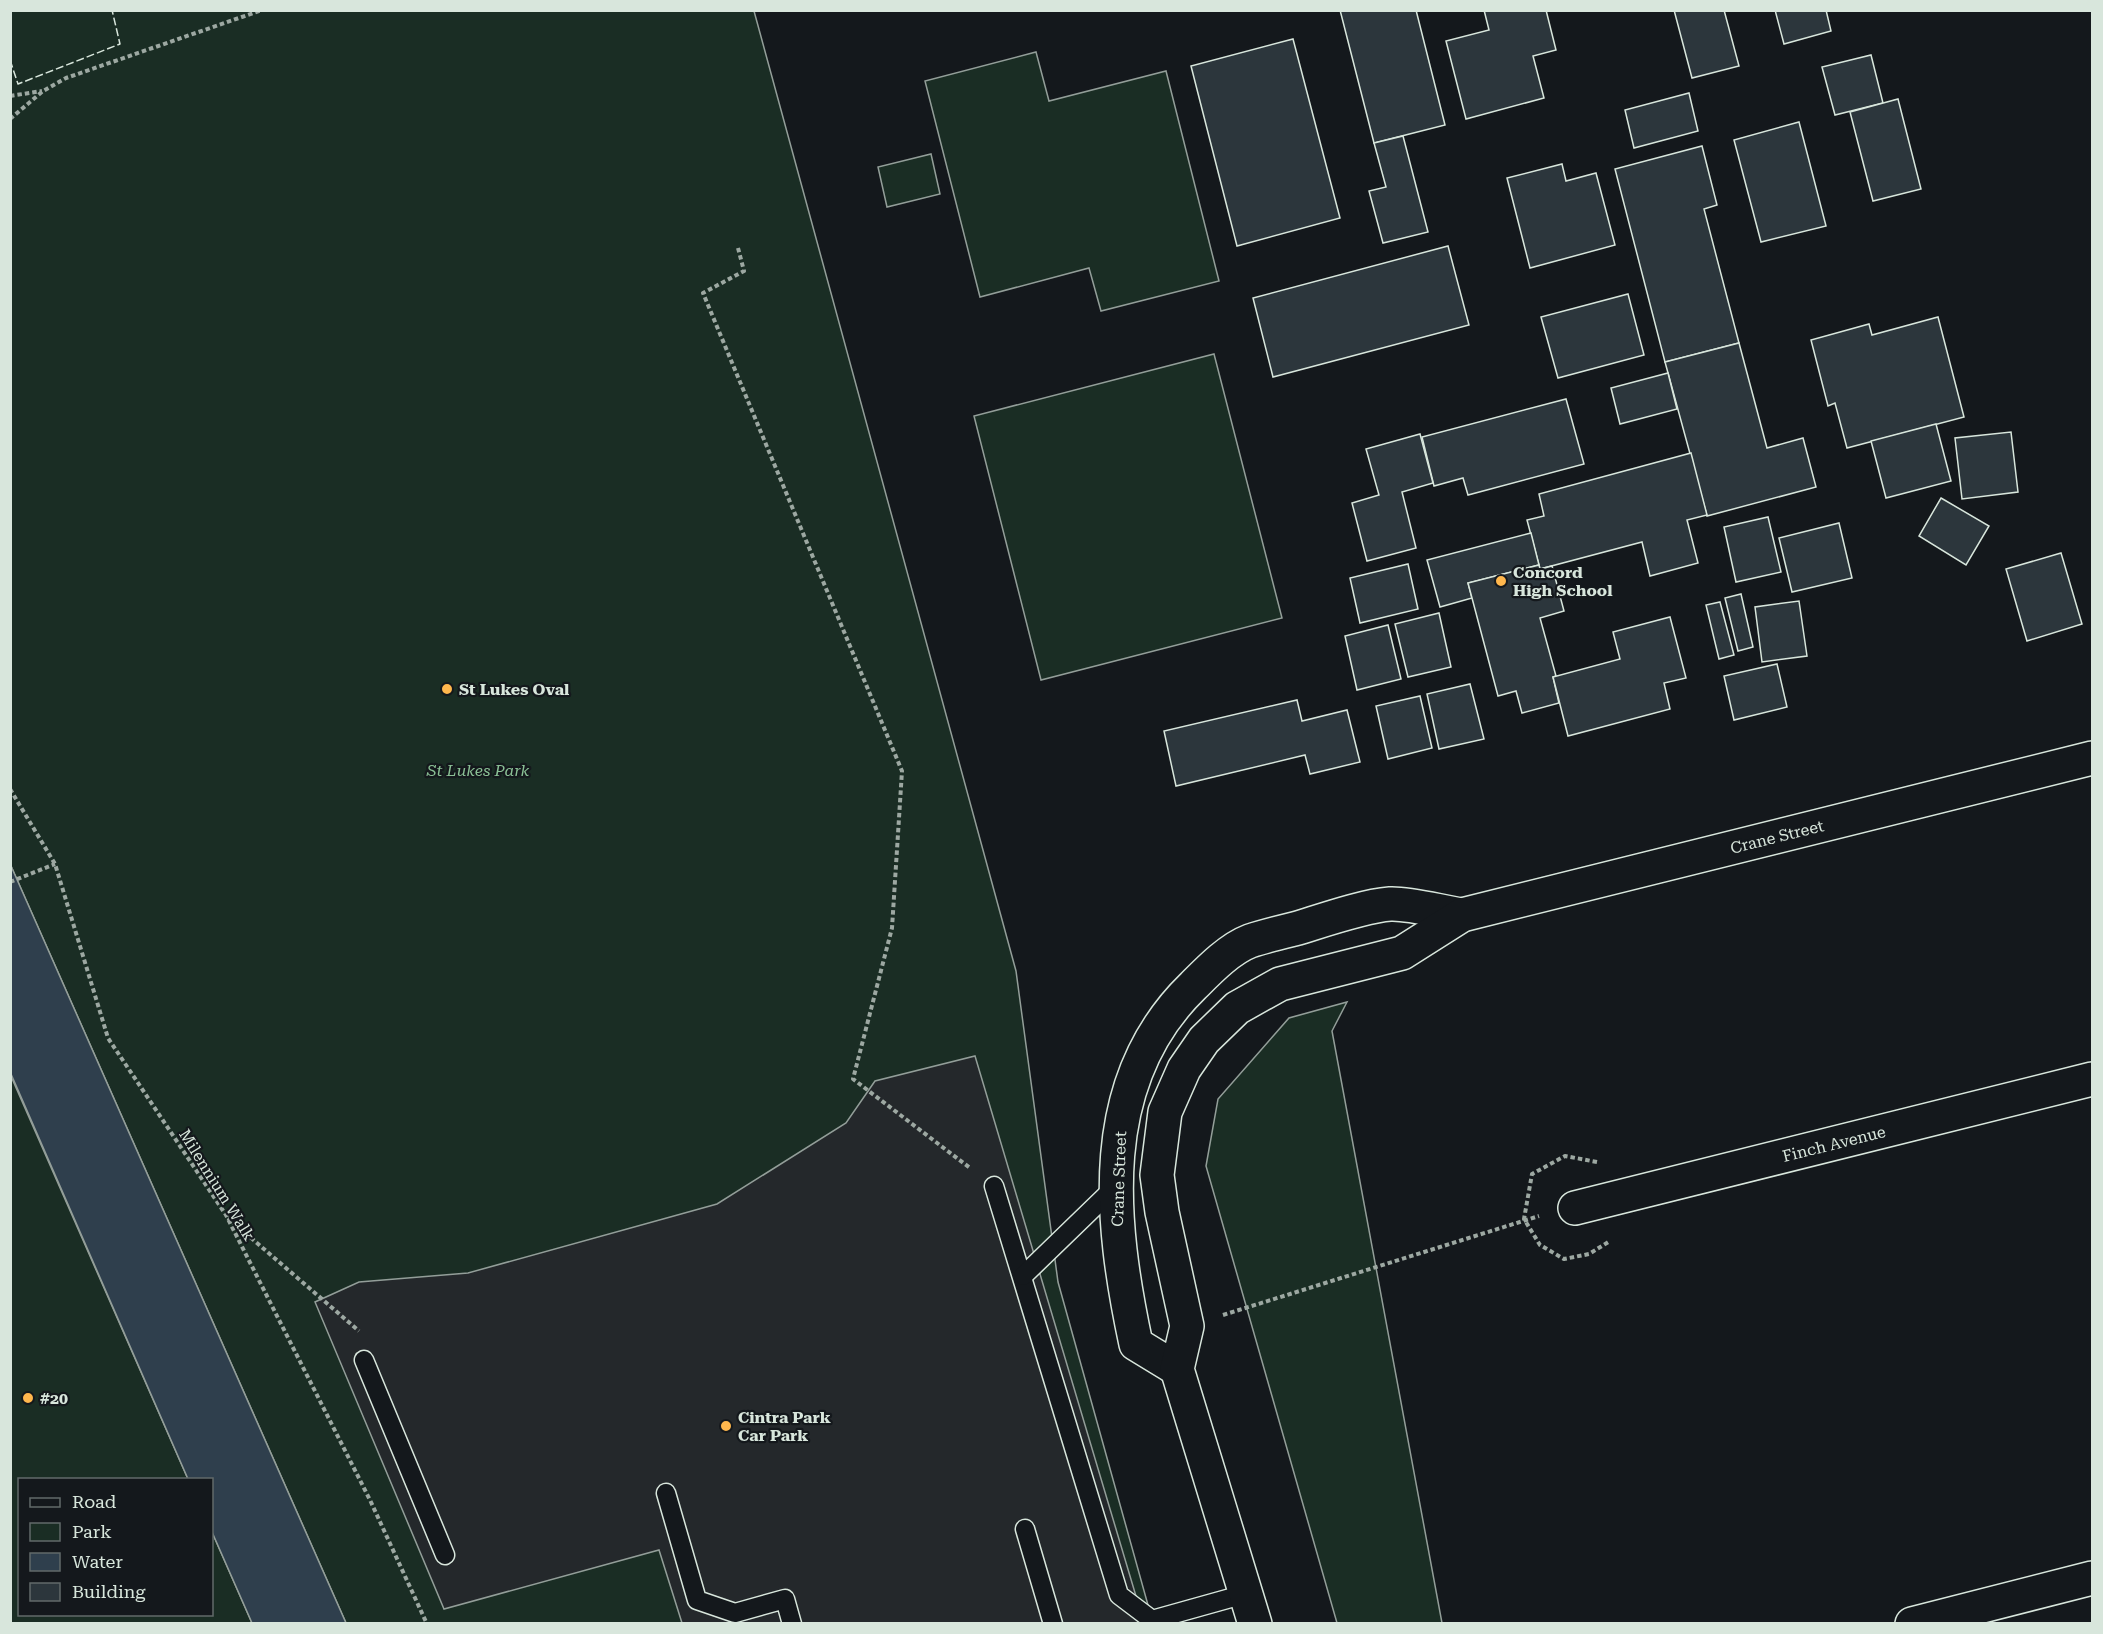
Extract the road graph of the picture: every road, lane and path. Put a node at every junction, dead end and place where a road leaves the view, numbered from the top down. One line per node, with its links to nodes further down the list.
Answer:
1 (262, 10): 2 (path)
2 (44, 91): 3 (path); 4 (path)
3 (10, 96)
4 (10, 119)
5 (738, 248): 13 (path)
6 (2092, 758): 10 (main road, Crane Street)
7 (10, 789): 8 (path, Milennium Walk)
8 (55, 864): 9 (path); 16 (path, Milennium Walk)
9 (10, 882)
10 (1462, 915): 14 (main road, Crane Street); 20 (main road, Crane Street)
11 (2092, 1079): 15 (main road, Finch Avenue)
12 (1532, 1174): 17 (path)
13 (994, 1186): 19 (lane)
14 (1116, 1186): 19 (lane); 23 (main road, Crane Street)
15 (1575, 1208): 17 (path)
16 (226, 1215): 21 (path); 29 (path, Milennium Walk)
17 (1524, 1219): 18 (path); 20 (path)
18 (1540, 1245)
19 (1023, 1276): 28 (lane)
20 (1187, 1326): 23 (main road, Crane Street)
21 (365, 1336)
22 (364, 1360): 26 (lane)
23 (1177, 1369): 28 (main road, Crane Street)
24 (666, 1493): 30 (lane)
25 (1025, 1529): 31 (lane)
26 (445, 1555)
27 (2092, 1578): 32 (main road)
28 (1250, 1609)
29 (427, 1623)
30 (792, 1623)
31 (1053, 1623)
32 (1912, 1623)

